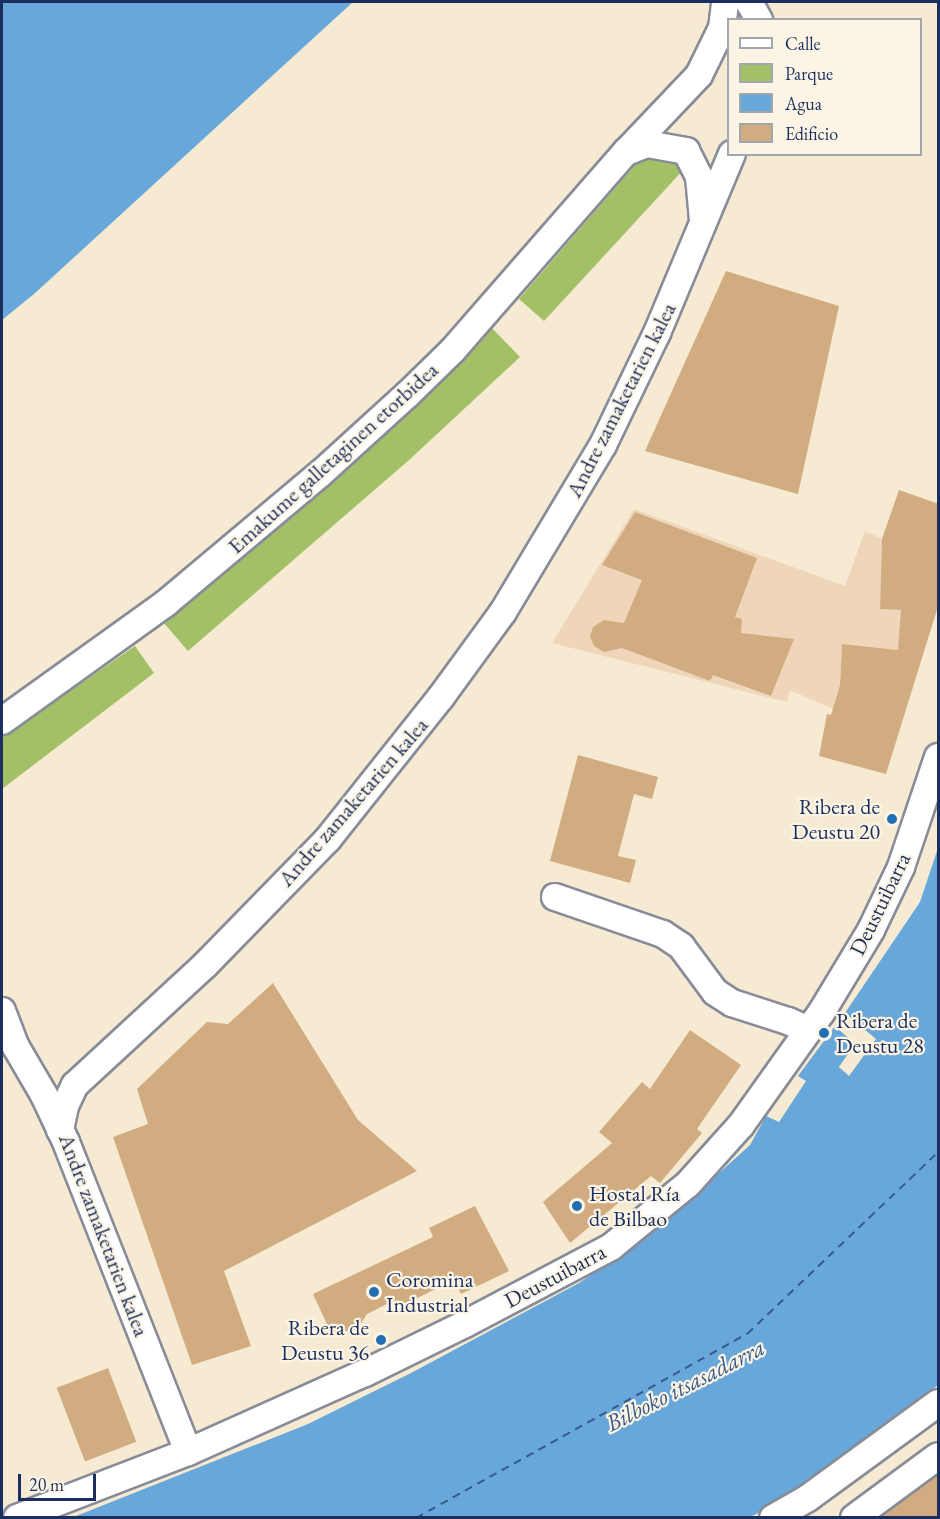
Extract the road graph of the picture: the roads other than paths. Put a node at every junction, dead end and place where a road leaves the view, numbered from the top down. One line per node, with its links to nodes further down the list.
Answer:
1 (725, 2): 4 (street, Emakume galletaginen etorbidea)
2 (749, 2): 3 (street)
3 (758, 18)
4 (626, 152): 6 (street); 7 (street, Emakume galletaginen etorbidea)
5 (731, 156): 6 (street, Andre zamaketarien kalea)
6 (704, 226): 13 (street, Andre zamaketarien kalea)
7 (2, 722)
8 (939, 757): 11 (street, Deustuibarra)
9 (555, 897): 11 (street)
10 (2, 1011): 12 (street)
11 (808, 1030): 16 (street, Deustuibarra)
12 (16, 1047): 13 (street); 14 (street)
13 (75, 1085): 14 (street, Andre zamaketarien kalea)
14 (60, 1131): 16 (street, Andre zamaketarien kalea)
15 (939, 1403): 19 (street)
16 (188, 1452): 18 (street, Deustuibarra)
17 (939, 1456): 20 (street)
18 (17, 1518)
19 (773, 1518)
20 (854, 1518)

